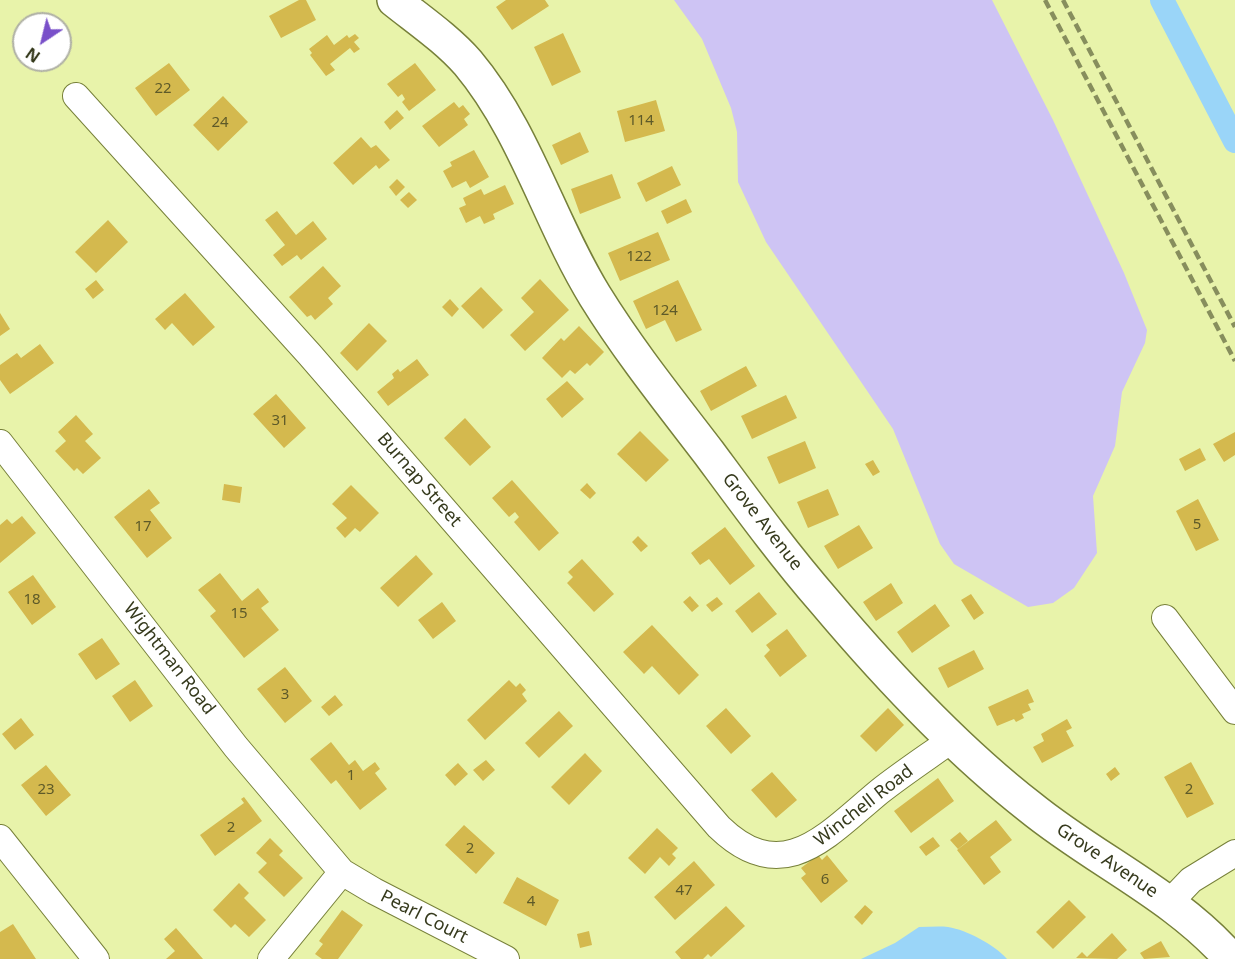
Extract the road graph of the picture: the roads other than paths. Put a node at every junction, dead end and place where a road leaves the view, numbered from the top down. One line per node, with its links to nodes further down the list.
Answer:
1 (394, 0): 6 (street, Grove Avenue)
2 (76, 96): 9 (street, Burnap Street)
3 (0, 443): 10 (street, Wightman Road)
4 (1165, 618): 5 (street)
5 (1235, 711)
6 (954, 738): 9 (street, Winchell Road); 11 (street, Grove Avenue)
7 (0, 838): 12 (street)
8 (1235, 853): 11 (street)
9 (767, 855)
10 (342, 872): 13 (street); 14 (street, Pearl Court)
11 (1169, 903): 15 (street, Grove Avenue)
12 (96, 959)
13 (271, 959)
14 (506, 959)
15 (1231, 959)

